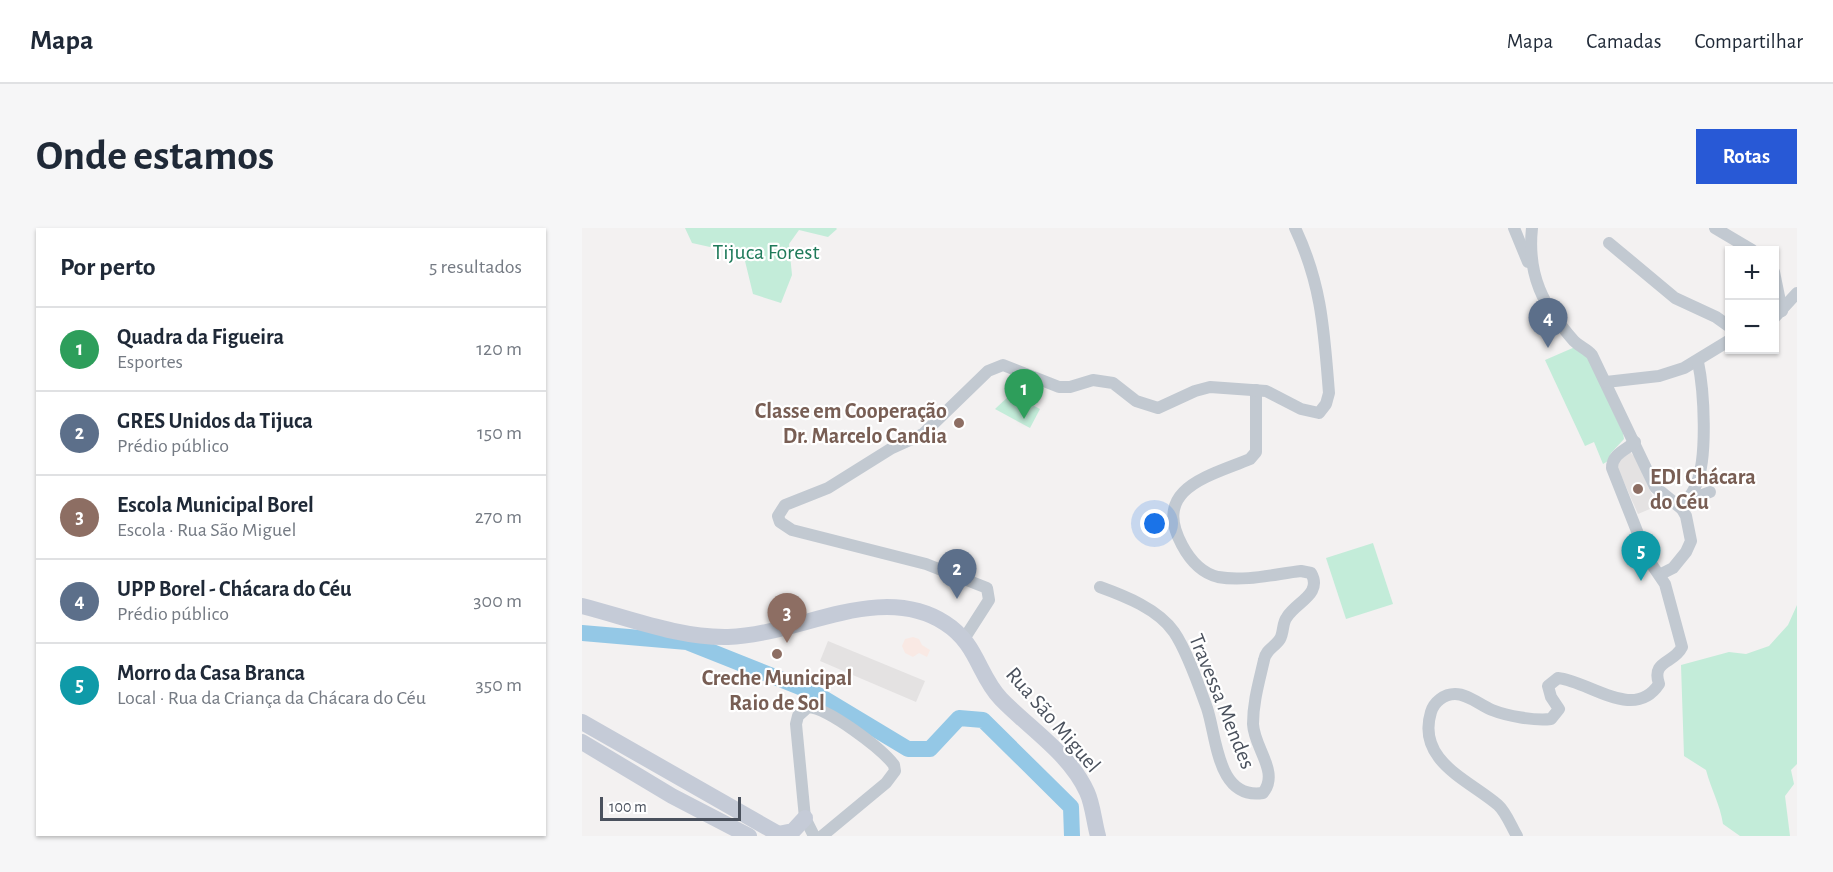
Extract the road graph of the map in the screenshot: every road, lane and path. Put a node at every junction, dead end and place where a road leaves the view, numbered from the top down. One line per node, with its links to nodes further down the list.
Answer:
1 (1295, 228): 14 (street)
2 (1514, 228): 7 (street)
3 (1532, 228): 7 (street)
4 (1715, 228): 6 (street)
5 (1610, 243): 10 (street)
6 (1745, 246)
7 (1531, 272): 13 (street)
8 (1797, 292): 9 (street)
9 (1779, 313)
10 (1725, 323)
11 (1725, 343): 12 (street)
12 (1698, 362): 13 (street); 17 (street)
13 (1606, 382): 15 (street)
14 (1256, 390): 19 (street, Travessa Mendes); 21 (street)
15 (1635, 442): 17 (street); 18 (street)
16 (1710, 492): 17 (street)
17 (1684, 505): 18 (street)
18 (1661, 574): 32 (street)
19 (1100, 587)
20 (582, 606): 21 (street, Rua São Miguel)
21 (964, 639): 31 (street, Rua São Miguel)
22 (582, 722): 24 (street)
23 (582, 742): 25 (street)
24 (633, 750): 25 (street); 27 (street)
25 (598, 752): 28 (street)
26 (805, 818): 27 (street); 29 (street); 30 (street)
27 (780, 835)
28 (749, 836)
29 (814, 836)
30 (822, 836)
31 (1098, 836)
32 (1516, 836)

